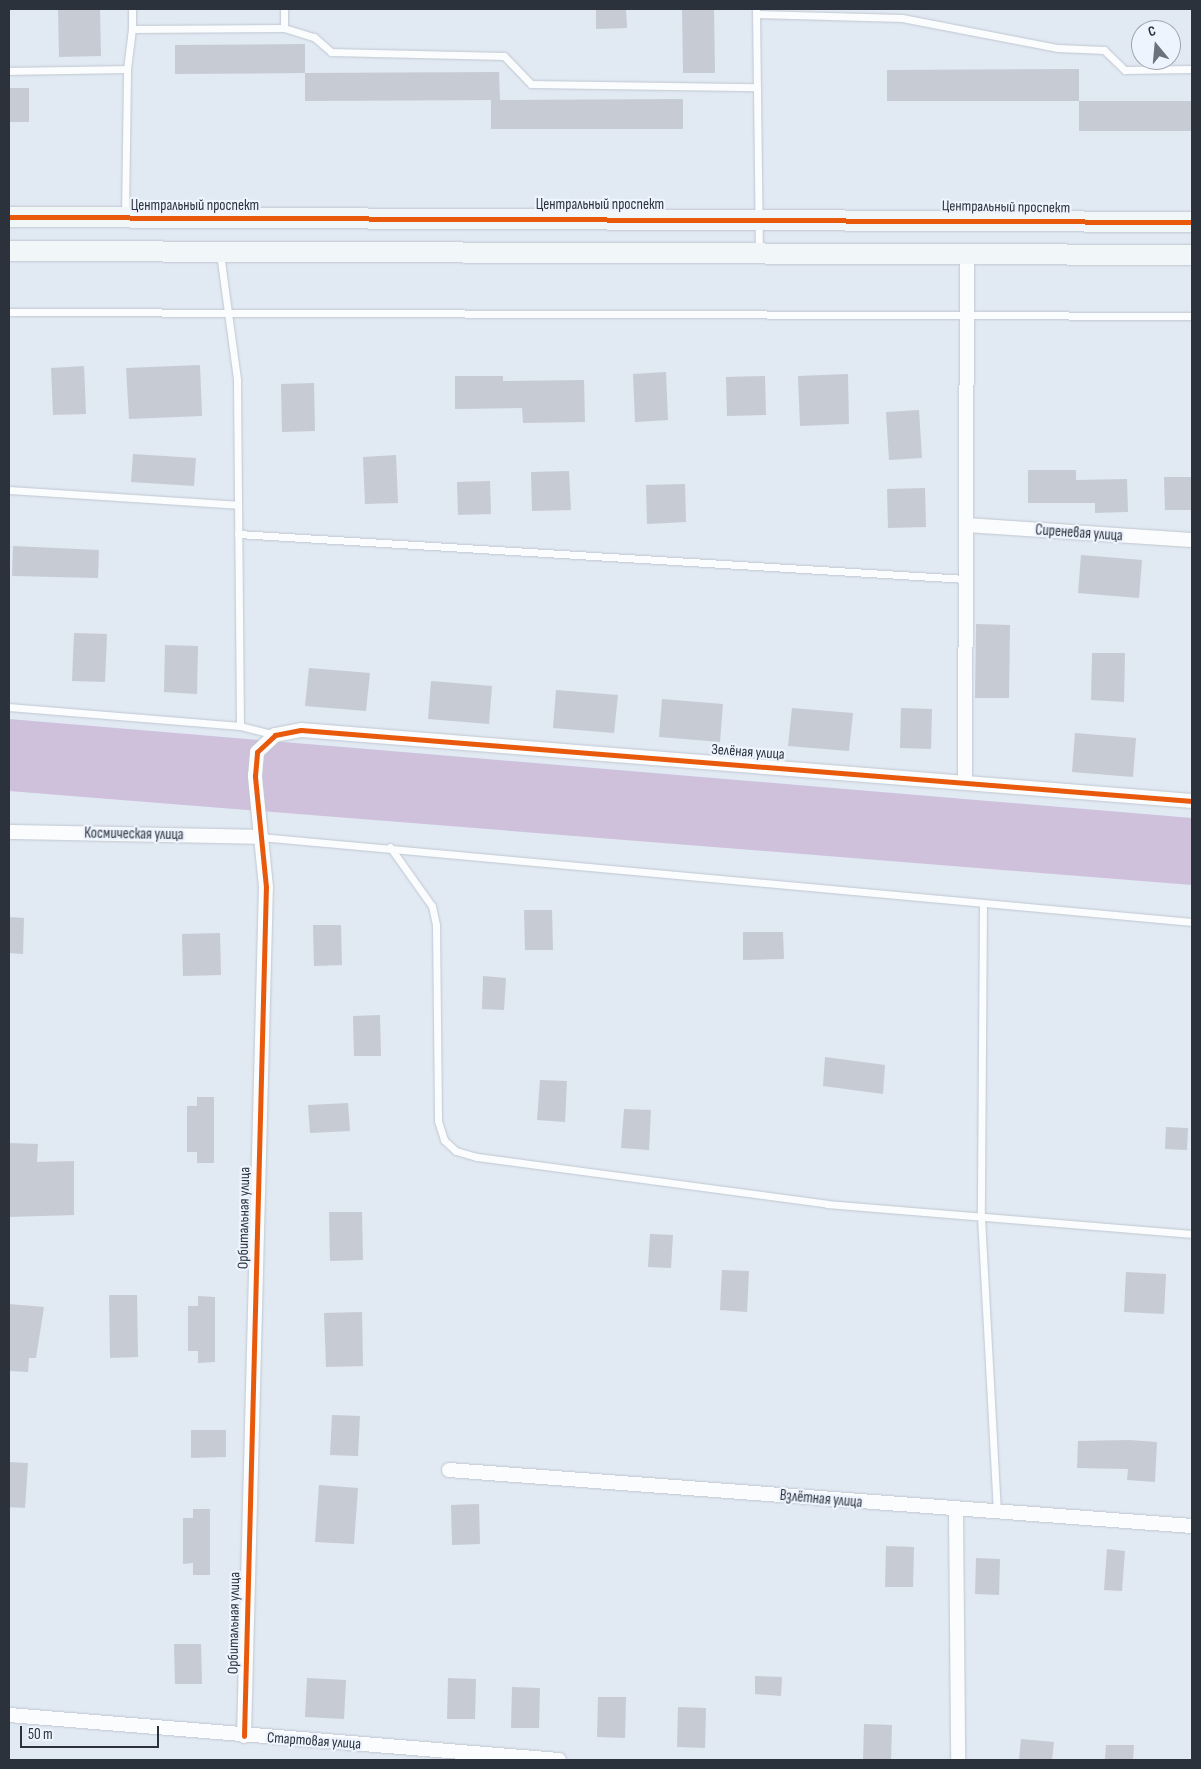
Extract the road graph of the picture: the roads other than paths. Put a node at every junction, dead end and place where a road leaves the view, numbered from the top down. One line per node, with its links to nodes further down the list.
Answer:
1 (132, 9): 5 (lane)
2 (284, 9): 4 (lane)
3 (756, 11): 7 (lane); 9 (lane)
4 (284, 28): 5 (lane); 9 (lane)
5 (132, 29): 6 (lane)
6 (127, 69): 8 (lane); 11 (lane)
7 (1192, 69)
8 (9, 70)
9 (757, 87): 12 (lane)
10 (9, 217): 11 (street, Центральный проспект)
11 (125, 218): 12 (street, Центральный проспект)
12 (760, 218): 13 (street, Центральный проспект); 15 (lane)
13 (1192, 222)
14 (9, 251): 16 (street)
15 (760, 252): 16 (street); 17 (street)
16 (220, 253): 20 (lane)
17 (967, 254): 18 (street); 21 (street)
18 (1192, 255)
19 (9, 312): 20 (lane)
20 (228, 312): 21 (lane); 24 (lane)
21 (967, 315): 22 (lane); 25 (street)
22 (1192, 316)
23 (9, 490): 24 (lane)
24 (238, 505): 26 (lane)
25 (966, 525): 27 (street, Сиреневая улица); 28 (street)
26 (238, 534): 28 (lane); 30 (lane)
27 (1192, 540)
28 (966, 579): 32 (street)
29 (9, 707): 30 (lane)
30 (240, 726): 31 (lane)
31 (275, 735): 32 (street, Зелёная улица); 35 (street, Орбитальная улица)
32 (964, 782): 33 (street, Зелёная улица)
33 (1192, 801)
34 (9, 832): 35 (street, Космическая улица)
35 (260, 837): 36 (lane); 46 (street, Орбитальная улица)
36 (390, 847): 37 (lane); 39 (lane)
37 (983, 904): 38 (lane); 39 (lane)
38 (1192, 922)
39 (981, 1217): 40 (lane); 43 (lane)
40 (1192, 1234)
41 (449, 1470): 42 (street, Взлётная улица)
42 (956, 1510): 43 (street, Взлётная улица); 48 (street)
43 (997, 1512): 44 (street, Взлётная улица)
44 (1192, 1526)
45 (9, 1715): 46 (street, Стартовая улица)
46 (244, 1736): 47 (street, Стартовая улица)
47 (559, 1760)
48 (958, 1760)

